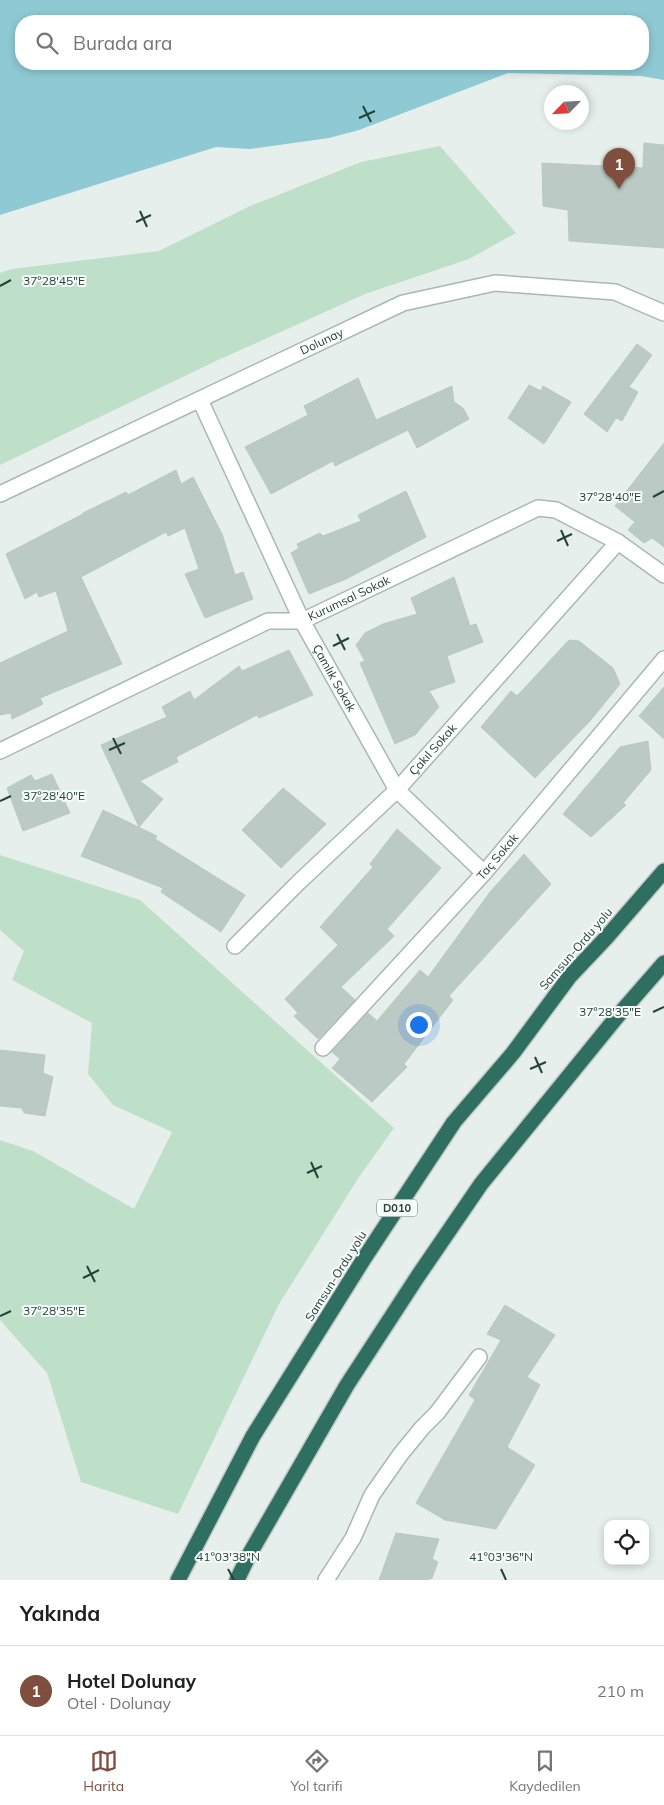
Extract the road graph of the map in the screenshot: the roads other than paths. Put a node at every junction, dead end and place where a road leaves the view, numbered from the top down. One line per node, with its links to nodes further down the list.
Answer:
1 (664, 313): 2 (street, Dolunay)
2 (200, 400): 3 (street, Dolunay); 6 (street, Çamlık Sokak)
3 (0, 494)
4 (618, 542): 5 (street, Kurumsal Sokak); 6 (street, Kurumsal Sokak); 9 (street, Çakıl Sokak)
5 (664, 575)
6 (302, 621): 8 (street, Kurumsal Sokak); 9 (street, Çamlık Sokak)
7 (664, 659): 11 (street, Taç Sokak)
8 (0, 751)
9 (398, 790): 11 (street, Çamlık Sokak); 12 (street, Çakıl Sokak)
10 (664, 871): 16 (highway, Samsun-Ordu yolu / D010)
11 (484, 873): 14 (street, Taç Sokak)
12 (235, 946)
13 (664, 963): 17 (highway)
14 (323, 1048)
15 (479, 1357): 18 (street)
16 (178, 1580)
17 (237, 1580)
18 (326, 1580)

